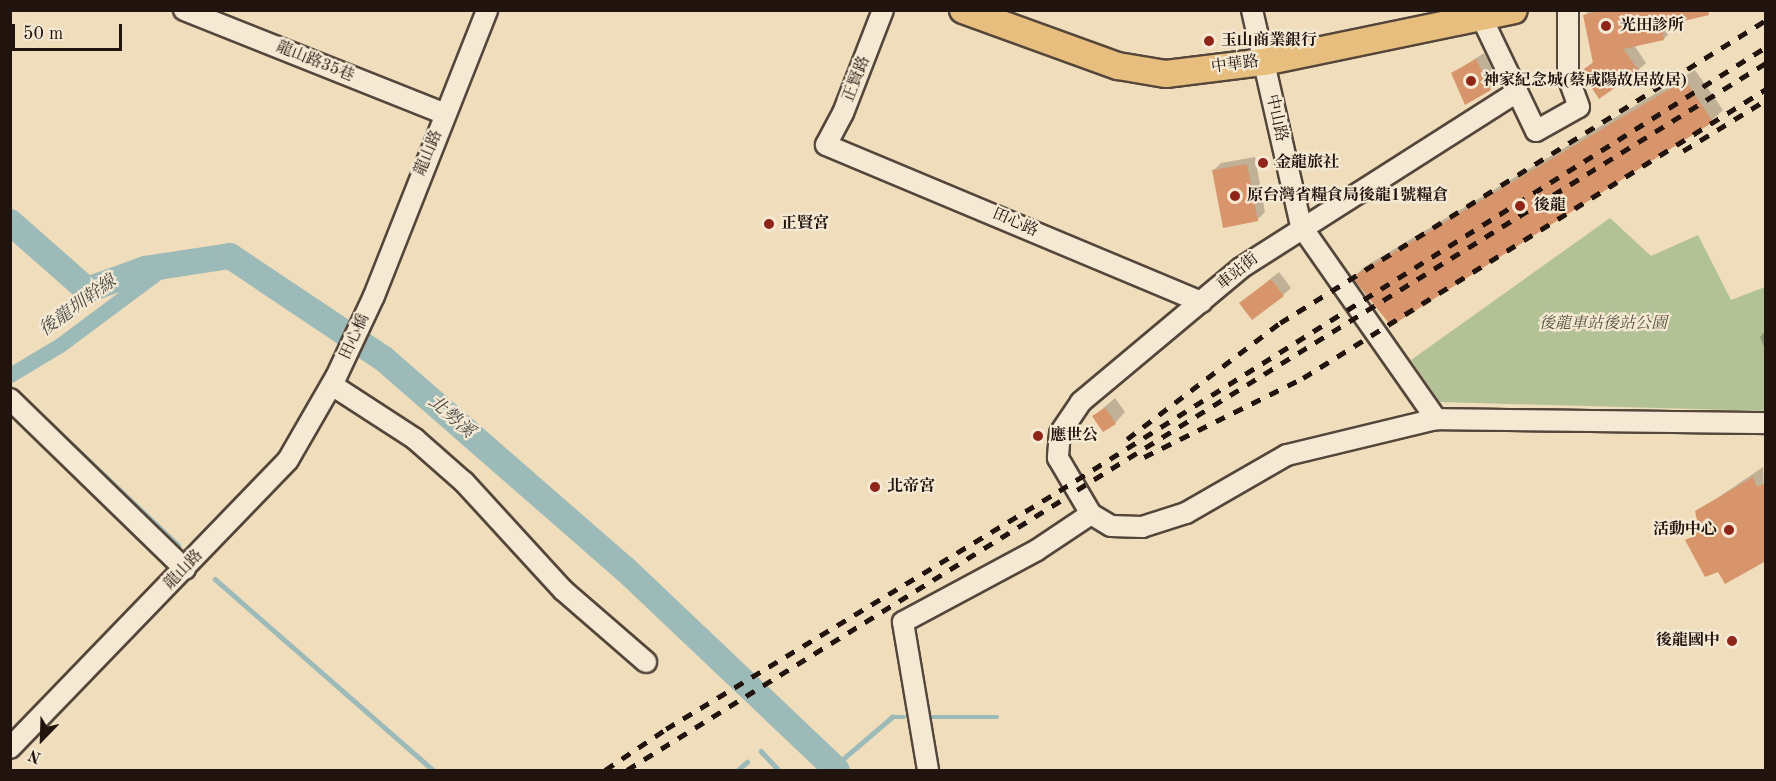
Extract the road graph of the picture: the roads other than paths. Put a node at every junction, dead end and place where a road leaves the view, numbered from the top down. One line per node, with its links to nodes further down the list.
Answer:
1 (184, 10): 11 (street, 龍山路35巷)
2 (487, 10): 11 (street, 龍山路)
3 (883, 10): 12 (street, 正賢路)
4 (963, 10): 9 (main road, 中華路)
5 (1252, 10): 9 (street, 中山路)
6 (1514, 10): 8 (main road, 中華路)
7 (1568, 10): 10 (street)
8 (1479, 14): 9 (main road, 中華路); 10 (street)
9 (1264, 62): 13 (street, 中山路)
10 (1517, 92): 13 (street, 車站街)
11 (445, 114): 14 (street, 龍山路)
12 (826, 145): 15 (street, 田心路)
13 (1301, 226): 15 (street, 車站街); 18 (street)
14 (374, 296): 16 (street, 田心橋)
15 (1202, 302): 20 (street, 車站街)
16 (334, 381): 21 (street, 龍山路); 22 (street)
17 (10, 399): 21 (street)
18 (1436, 419): 19 (street); 20 (street)
19 (1766, 423)
20 (1091, 514): 24 (street)
21 (185, 569): 23 (street, 龍山路)
22 (646, 662)
23 (10, 747)
24 (928, 771)

